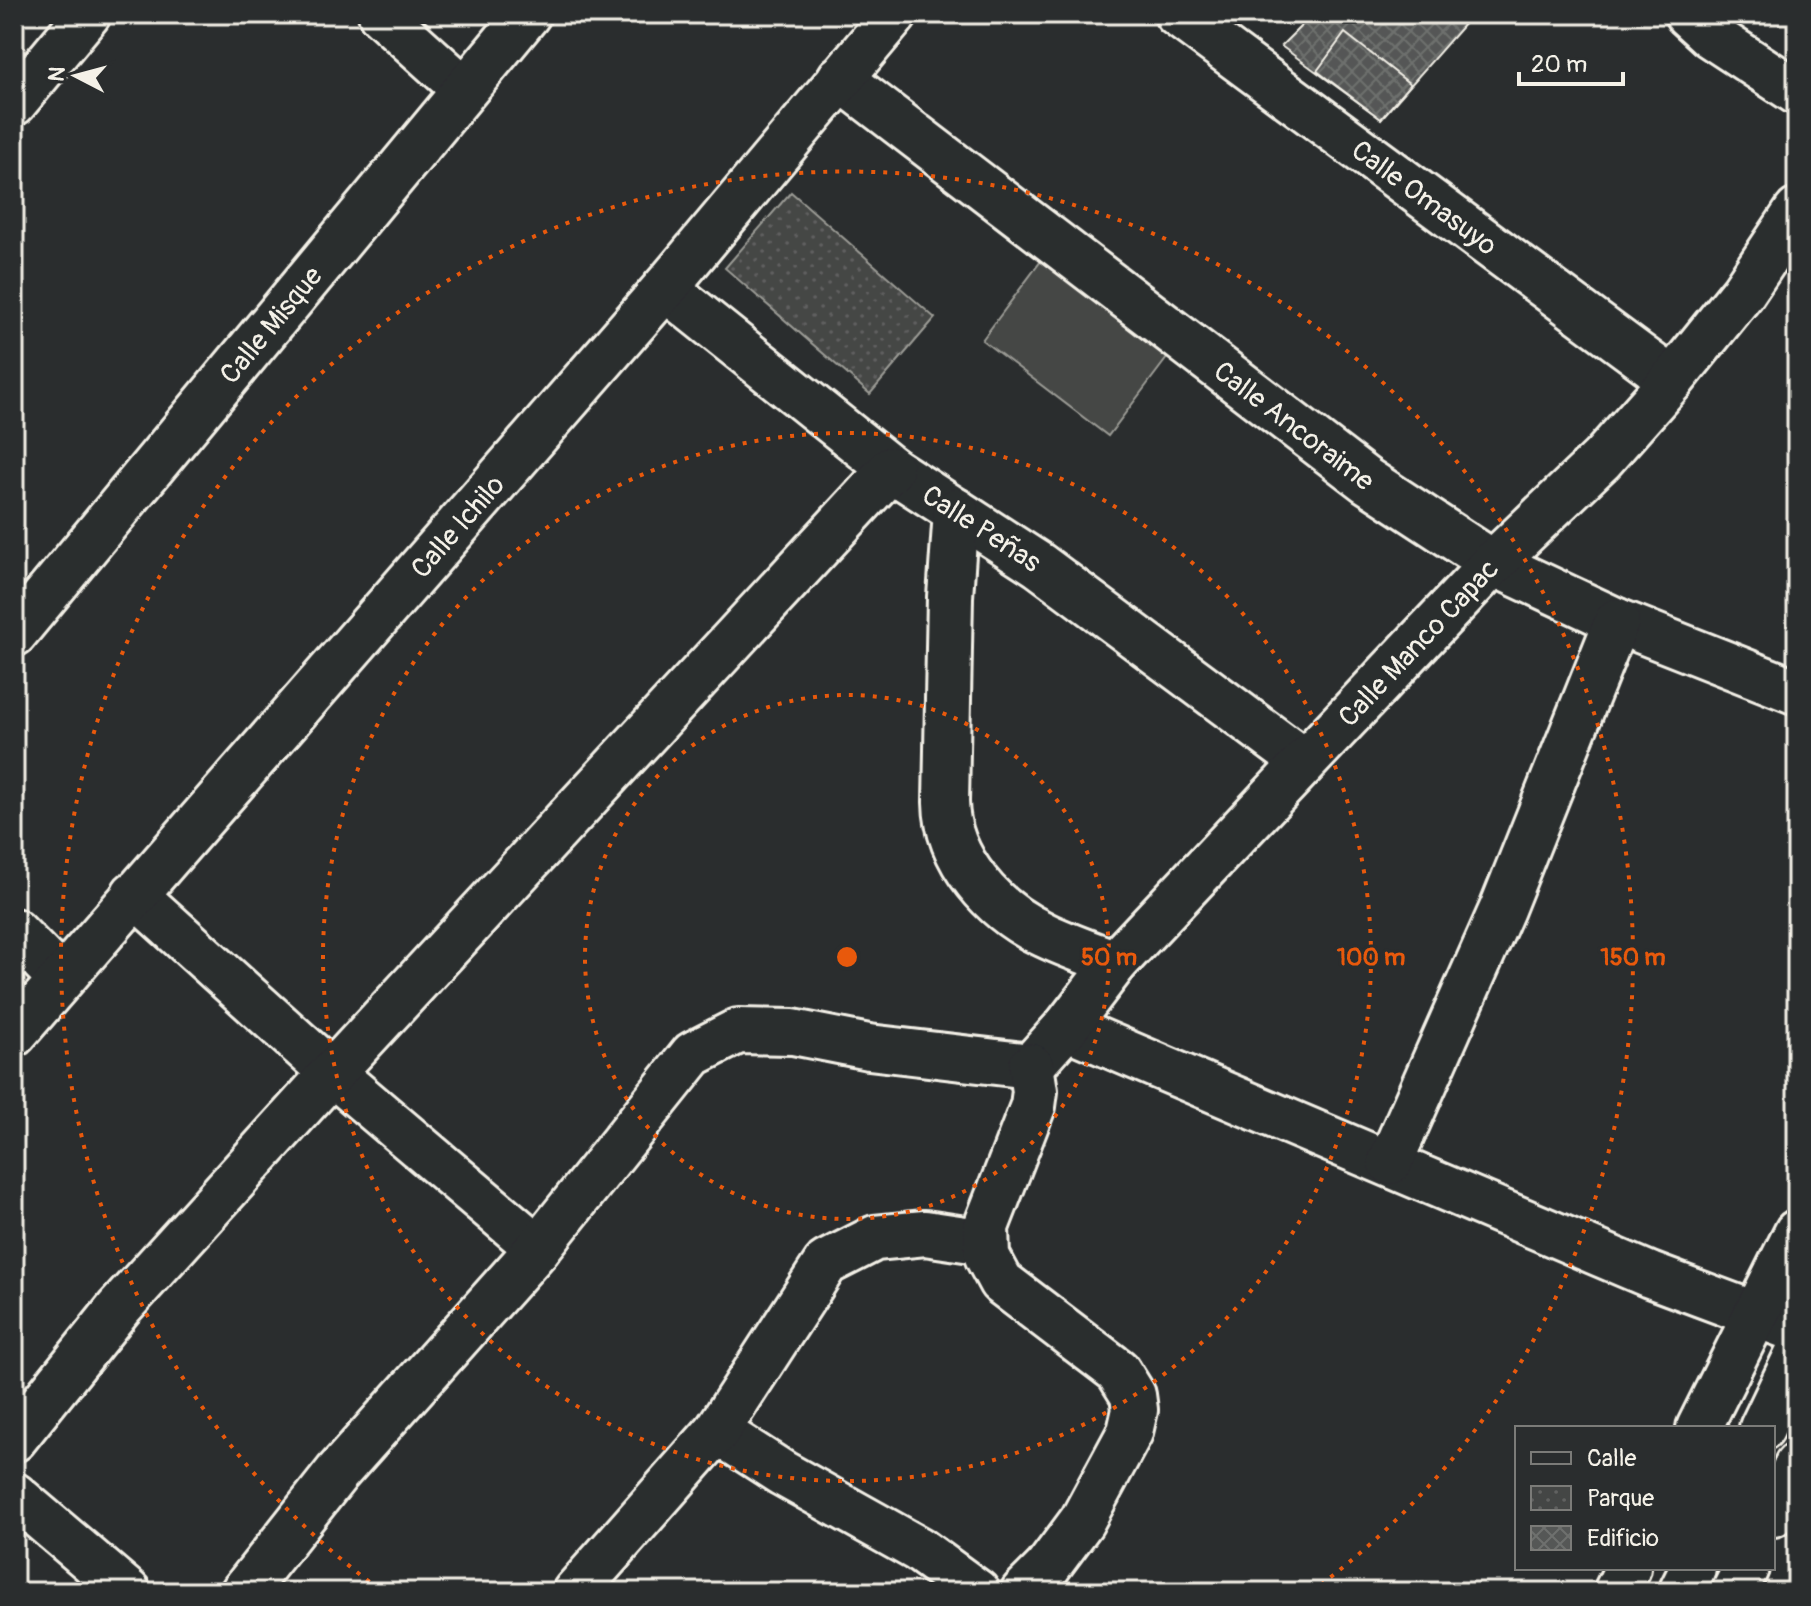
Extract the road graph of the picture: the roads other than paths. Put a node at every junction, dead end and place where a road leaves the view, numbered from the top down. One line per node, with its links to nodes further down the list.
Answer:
1 (88, 14): 10 (main road)
2 (381, 14): 8 (main road)
3 (528, 14): 8 (main road, Calle Misque)
4 (895, 14): 7 (main road, Calle Ichilo)
5 (1177, 14): 13 (main road, Calle Omasuyo)
6 (1687, 14): 9 (main road)
7 (840, 78): 12 (main road, Calle Ichilo); 16 (main road, Calle Ancoraime)
8 (464, 89): 18 (main road, Calle Misque)
9 (1797, 92)
10 (14, 103)
11 (1797, 211): 13 (main road, Calle Manco Capac)
12 (665, 288): 14 (main road, Calle Peñas); 21 (main road, Calle Ichilo)
13 (1672, 380): 16 (main road, Calle Manco Capac)
14 (891, 469): 15 (main road, Calle Peñas); 28 (main road)
15 (956, 511): 20 (main road, Calle Peñas); 23 (main road)
16 (1493, 563): 17 (main road, Calle Ancoraime); 20 (main road, Calle Manco Capac)
17 (1617, 621): 19 (main road, Calle Ancoraime); 29 (main road)
18 (14, 634)
19 (1797, 692)
20 (1304, 762): 23 (main road, Calle Manco Capac)
21 (134, 894): 24 (main road, Calle Ichilo); 28 (main road)
22 (14, 931): 24 (main road)
23 (1115, 963): 25 (main road, Calle Manco Capac)
24 (61, 979): 26 (main road, Calle Ichilo)
25 (1066, 1027): 27 (main road, Calle Manco Capac); 29 (main road)
26 (14, 1034)
27 (1031, 1066): 31 (main road); 32 (main road)
28 (332, 1073): 32 (main road); 39 (main road)
29 (1390, 1162): 33 (main road)
30 (1797, 1232): 33 (main road)
31 (985, 1242): 38 (main road); 50 (main road)
32 (538, 1248): 47 (main road)
33 (1755, 1315): 34 (main road); 36 (main road)
34 (1797, 1330)
35 (1797, 1355): 37 (main road)
36 (1700, 1426)
37 (1763, 1426)
38 (717, 1431): 48 (main road); 49 (main road)
39 (14, 1439)
40 (1797, 1465): 42 (main road)
41 (14, 1495): 46 (main road)
42 (1775, 1510)
43 (1627, 1570): 51 (main road)
44 (1692, 1570): 52 (main road)
45 (1745, 1570): 53 (main road)
46 (128, 1592)
47 (243, 1592)
48 (575, 1592)
49 (977, 1592)
50 (1023, 1592)
51 (1616, 1592)
52 (1681, 1592)
53 (1734, 1592)

